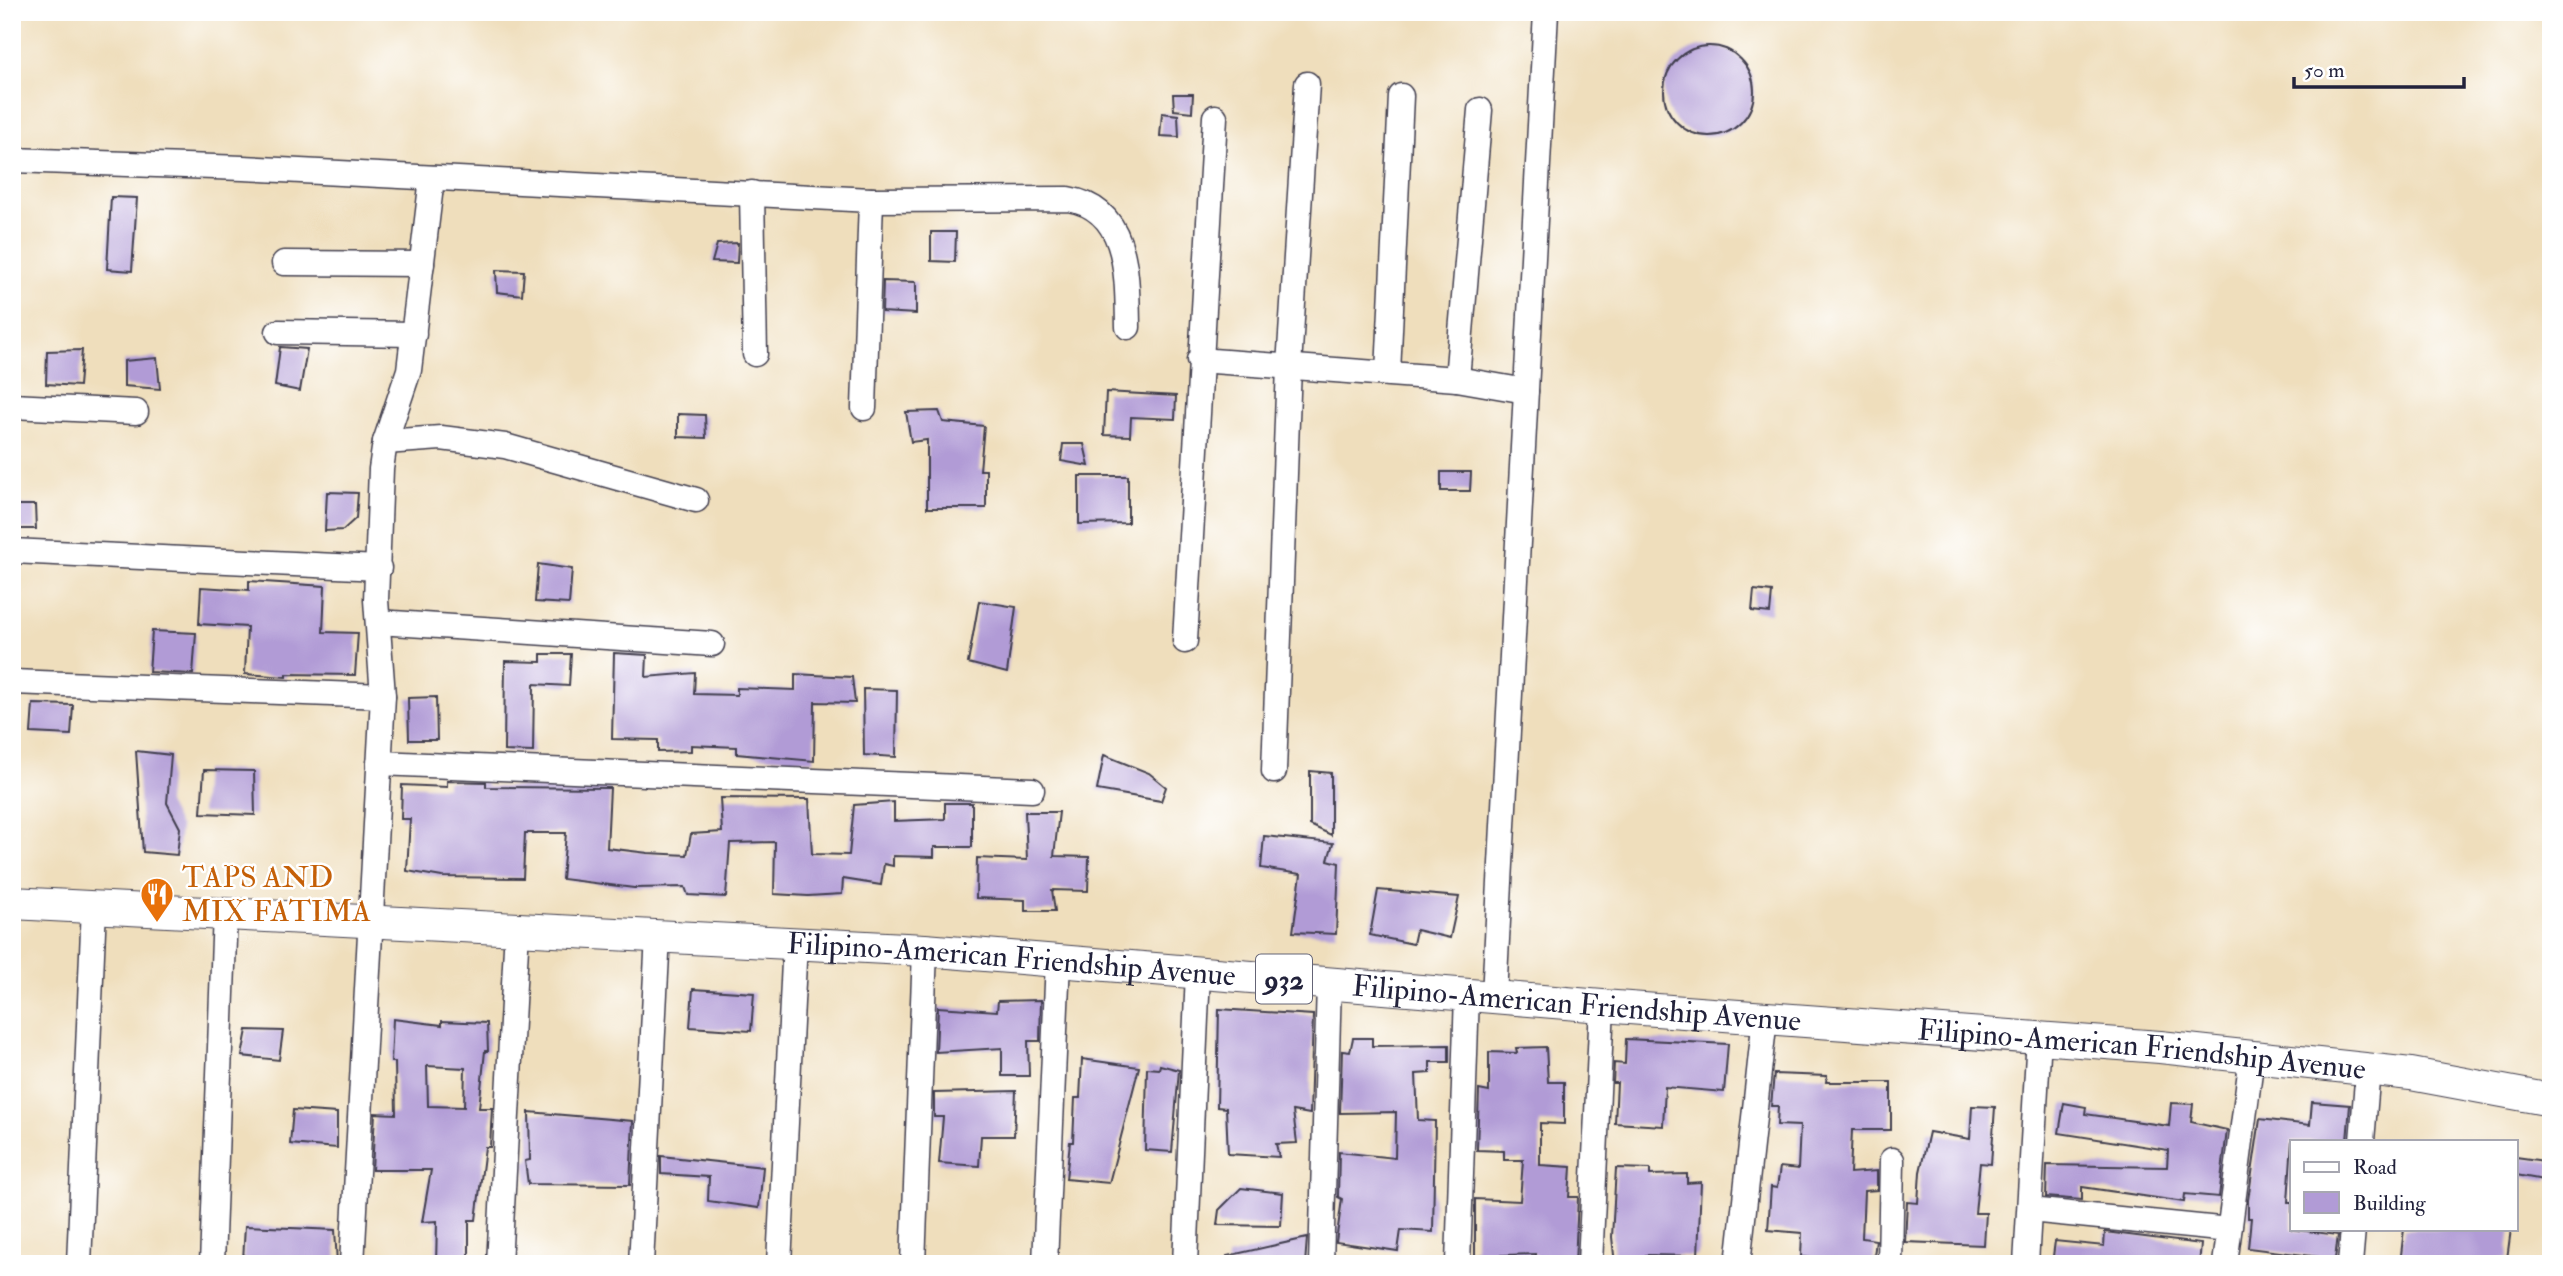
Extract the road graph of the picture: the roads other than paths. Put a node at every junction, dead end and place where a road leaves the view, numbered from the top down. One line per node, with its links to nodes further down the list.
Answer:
1 (1546, 12): 20 (street)
2 (1307, 83): 17 (street)
3 (1401, 96): 18 (street)
4 (1480, 110): 19 (street)
5 (1215, 117): 16 (street)
6 (12, 160): 7 (street)
7 (432, 178): 8 (street); 11 (street)
8 (752, 193): 9 (street); 15 (street)
9 (871, 200): 12 (street); 22 (street)
10 (284, 262): 11 (street)
11 (422, 264): 14 (street)
12 (1128, 327)
13 (278, 332): 14 (street)
14 (414, 334): 24 (street)
15 (755, 354)
16 (1199, 360): 17 (street); 29 (street)
17 (1289, 366): 18 (street); 34 (street)
18 (1388, 373): 19 (street)
19 (1457, 379): 20 (street)
20 (1526, 391): 47 (street)
21 (12, 406): 23 (street)
22 (864, 408)
23 (136, 412)
24 (385, 442): 25 (street); 27 (street)
25 (696, 500)
26 (12, 551): 27 (street)
27 (379, 568): 28 (street)
28 (378, 622): 30 (street); 32 (street)
29 (1185, 641)
30 (712, 645)
31 (12, 682): 32 (street)
32 (383, 696): 33 (street)
33 (379, 763): 35 (street); 39 (street)
34 (1274, 771)
35 (1032, 790)
36 (12, 903): 37 (main road, Filipino-American Friendship Avenue / 932)
37 (94, 906): 38 (main road, Filipino-American Friendship Avenue / 932); 59 (street)
38 (225, 912): 39 (main road, Filipino-American Friendship Avenue / 932); 60 (street)
39 (369, 920): 40 (main road, Filipino-American Friendship Avenue / 932); 61 (street)
40 (517, 929): 41 (main road, Filipino-American Friendship Avenue / 932); 62 (street)
41 (658, 935): 42 (main road, Filipino-American Friendship Avenue / 932); 63 (street)
42 (794, 942): 43 (main road, Filipino-American Friendship Avenue / 932); 64 (street)
43 (925, 950): 44 (main road, Filipino-American Friendship Avenue / 932); 65 (street)
44 (1058, 960): 45 (main road, Filipino-American Friendship Avenue / 932); 66 (street)
45 (1198, 973): 46 (main road, Filipino-American Friendship Avenue / 932); 67 (street)
46 (1329, 983): 47 (main road, Filipino-American Friendship Avenue / 932); 68 (street)
47 (1481, 995): 48 (main road, Filipino-American Friendship Avenue / 932); 69 (street)
48 (1602, 1006): 49 (main road, Filipino-American Friendship Avenue / 932); 70 (street)
49 (1765, 1017): 50 (main road, Filipino-American Friendship Avenue / 932); 71 (street)
50 (2039, 1037): 51 (main road, Filipino-American Friendship Avenue / 932); 56 (street)
51 (2252, 1056): 52 (main road, Filipino-American Friendship Avenue / 932); 57 (street)
52 (2368, 1069): 53 (main road, Filipino-American Friendship Avenue / 932); 54 (street)
53 (2551, 1100)
54 (2362, 1140)
55 (1892, 1160): 72 (street)
56 (2030, 1210): 57 (street); 73 (street)
57 (2229, 1230): 74 (street)
58 (2353, 1230): 75 (street)
59 (79, 1264)
60 (212, 1264)
61 (352, 1264)
62 (499, 1264)
63 (641, 1264)
64 (779, 1264)
65 (913, 1264)
66 (1045, 1264)
67 (1185, 1264)
68 (1321, 1264)
69 (1458, 1264)
70 (1590, 1264)
71 (1738, 1264)
72 (1890, 1264)
73 (2026, 1264)
74 (2225, 1264)
75 (2350, 1264)

